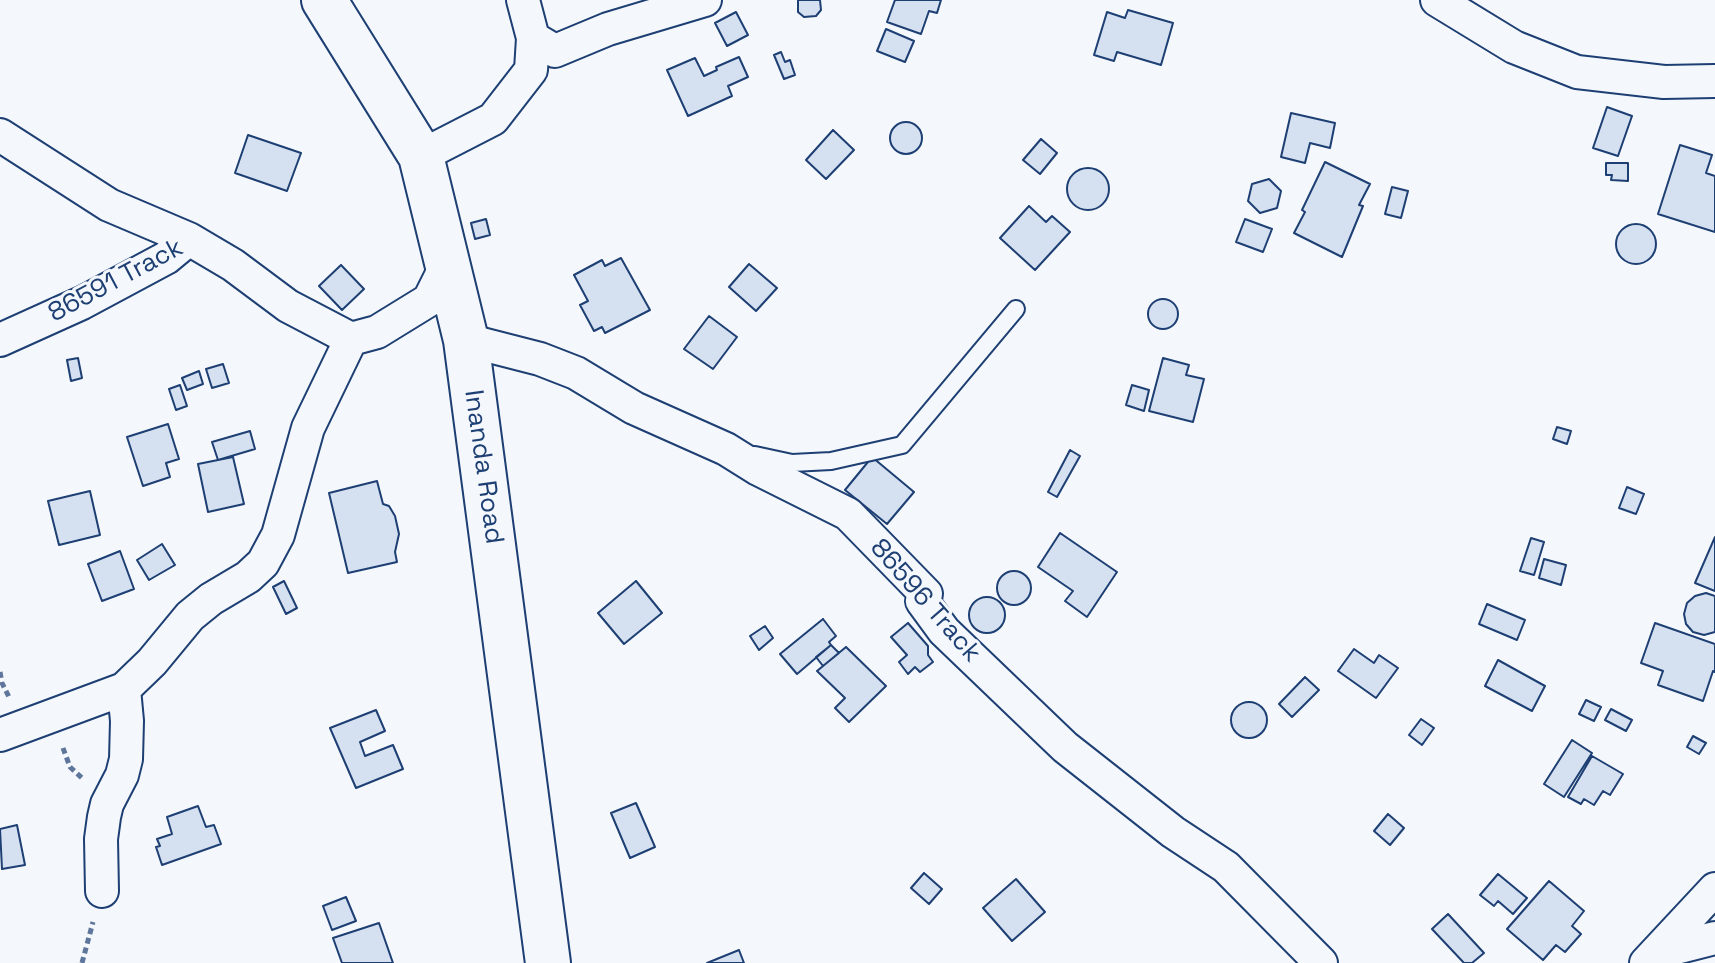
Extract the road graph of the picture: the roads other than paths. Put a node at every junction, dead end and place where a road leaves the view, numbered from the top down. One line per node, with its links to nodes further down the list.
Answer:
1 (324, 0): 8 (street, Inanda Road)
2 (523, 0): 5 (street)
3 (705, 0): 5 (street)
4 (1437, 0): 6 (street)
5 (533, 38): 8 (street)
6 (1715, 81)
7 (0, 135): 9 (street)
8 (421, 156): 10 (street, Inanda Road)
9 (189, 239): 12 (street, 86591 Track); 13 (street, 86591 Track)
10 (447, 264): 12 (street); 14 (street, Inanda Road)
11 (1016, 309): 15 (lane)
12 (351, 339): 16 (street)
13 (0, 340)
14 (466, 340): 15 (street, 86596 Track); 22 (street, Inanda Road)
15 (726, 449): 23 (street, 86596 Track)
16 (124, 689): 17 (street); 19 (street)
17 (0, 735)
18 (1715, 889): 21 (street)
19 (102, 891)
20 (1715, 938): 21 (street)
21 (1651, 958)
22 (548, 963)
23 (1321, 963)

